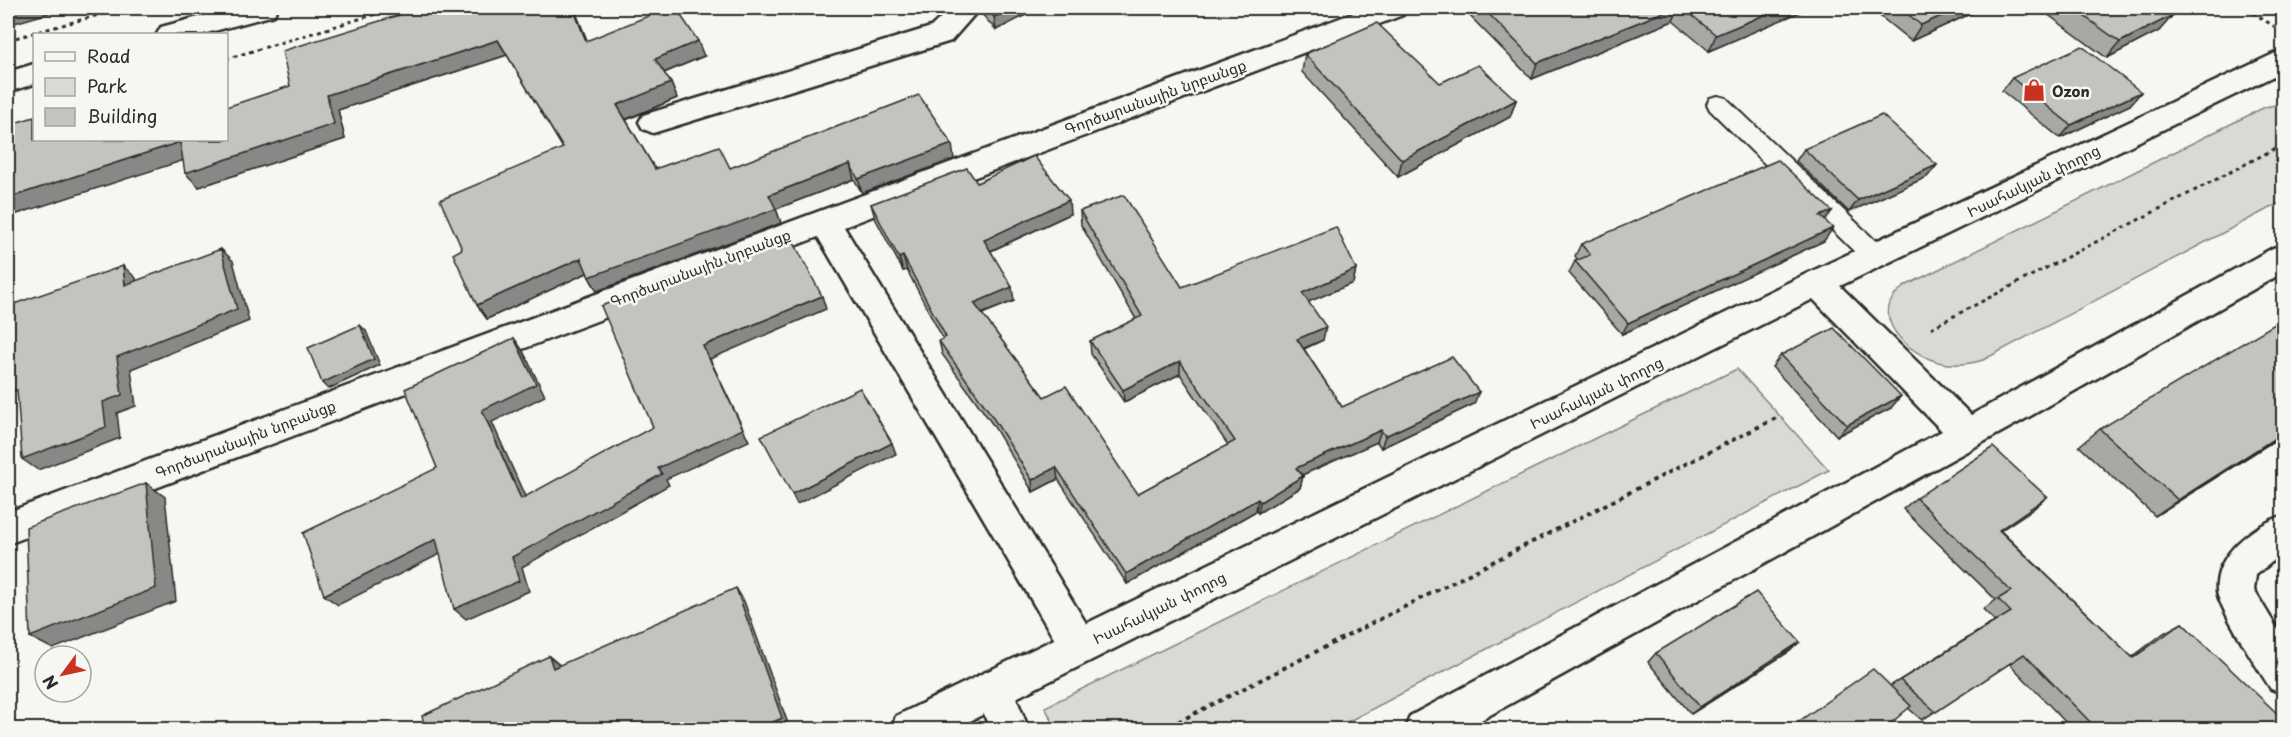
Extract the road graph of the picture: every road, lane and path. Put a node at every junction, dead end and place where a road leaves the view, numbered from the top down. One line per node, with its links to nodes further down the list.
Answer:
1 (124, 8): 8 (path)
2 (264, 8): 9 (main road)
3 (396, 8): 12 (path)
4 (967, 8): 16 (main road)
5 (1393, 8): 18 (main road, Գործարանային նրբանցք)
6 (2246, 8): 11 (path)
7 (33, 33): 10 (path)
8 (33, 33)
9 (175, 33)
10 (8, 40)
11 (2283, 45): 19 (main road, Իսահակյան փողոց)
12 (228, 58)
13 (33, 74): 14 (main road)
14 (8, 82)
15 (1718, 104): 19 (lane)
16 (653, 122)
17 (2283, 144): 22 (path)
18 (824, 220): 25 (main road, Գործարանային նրբանցք); 27 (main road)
19 (1875, 256): 21 (main road, Իսահակյան փողոց)
20 (2283, 257): 24 (main road)
21 (1817, 283): 24 (main road); 27 (main road, Իսահակյան փողոց)
22 (1931, 328)
23 (1780, 416): 32 (path)
24 (1967, 434): 33 (main road)
25 (8, 528)
26 (2283, 531): 28 (main road)
27 (1079, 646): 29 (main road, Իսահակյան փողոց)
28 (2283, 676)
29 (993, 688): 30 (main road, Իսահակյան փողոց); 31 (main road)
30 (910, 729)
31 (1010, 729)
32 (1162, 729)
33 (1424, 729)

